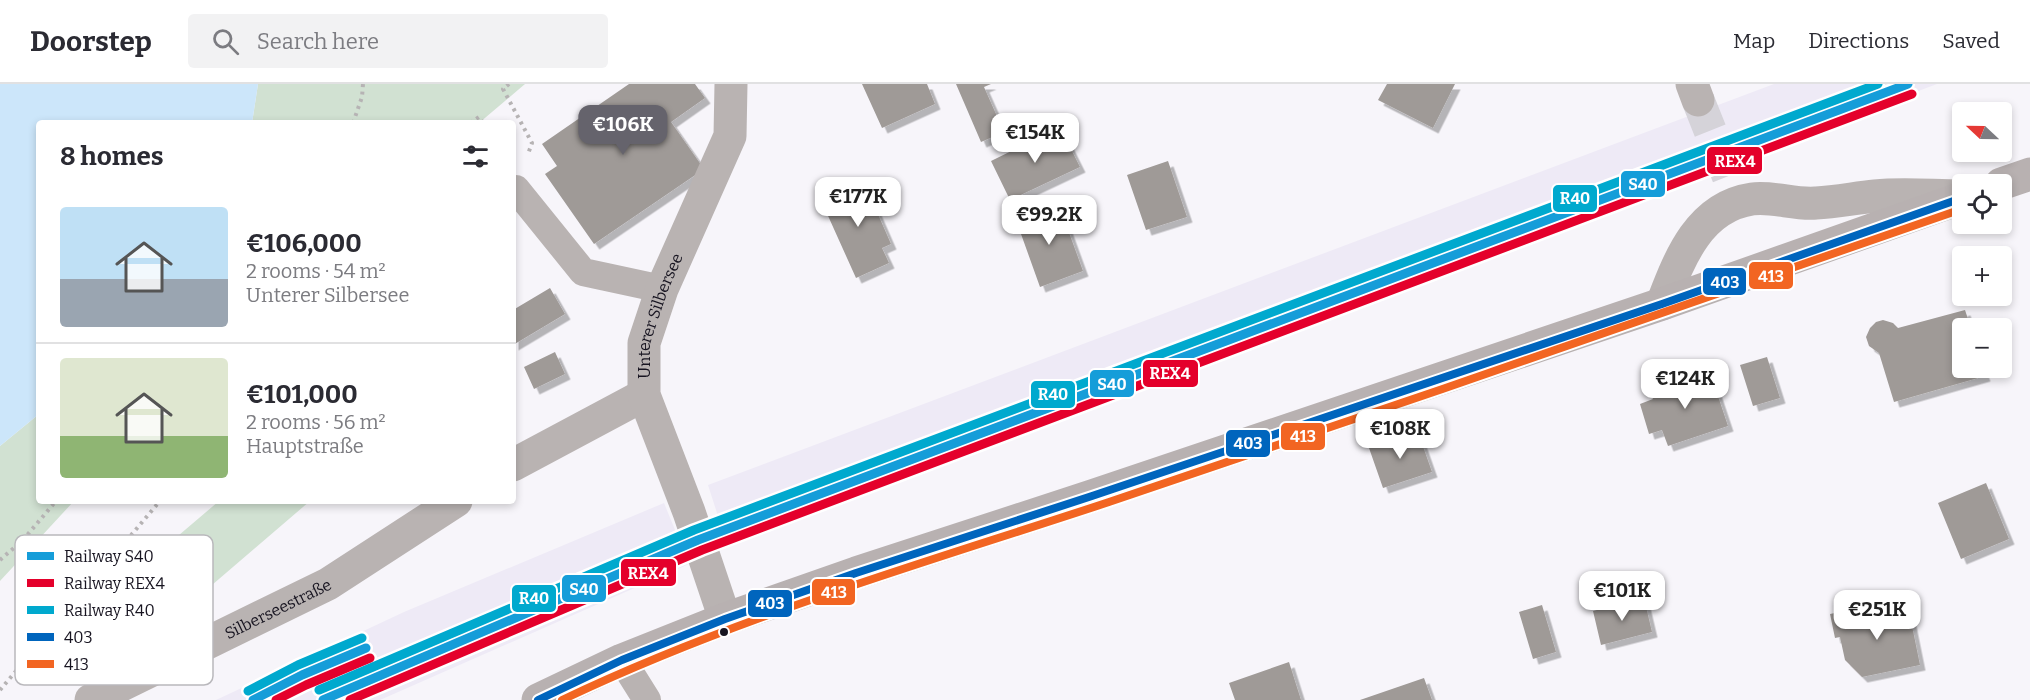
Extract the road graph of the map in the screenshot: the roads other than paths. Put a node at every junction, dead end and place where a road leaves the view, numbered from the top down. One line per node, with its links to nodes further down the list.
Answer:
1 (730, 84): 7 (street, Unterer Silbersee)
2 (2030, 174): 3 (main road)
3 (2012, 180)
4 (516, 191): 7 (lane)
5 (1952, 197): 8 (street)
6 (1952, 201): 8 (main road)
7 (662, 289): 9 (street, Unterer Silbersee)
8 (1662, 304): 12 (main road)
9 (644, 395): 10 (street); 12 (street, Unterer Silbersee)
10 (516, 463)
11 (451, 504): 13 (street, Silberseestraße)
12 (725, 619): 14 (main road)
13 (213, 640)
14 (622, 660): 17 (main road); 18 (lane)
15 (122, 685): 16 (street, Silberseestraße)
16 (91, 700)
17 (538, 700)
18 (647, 700)

